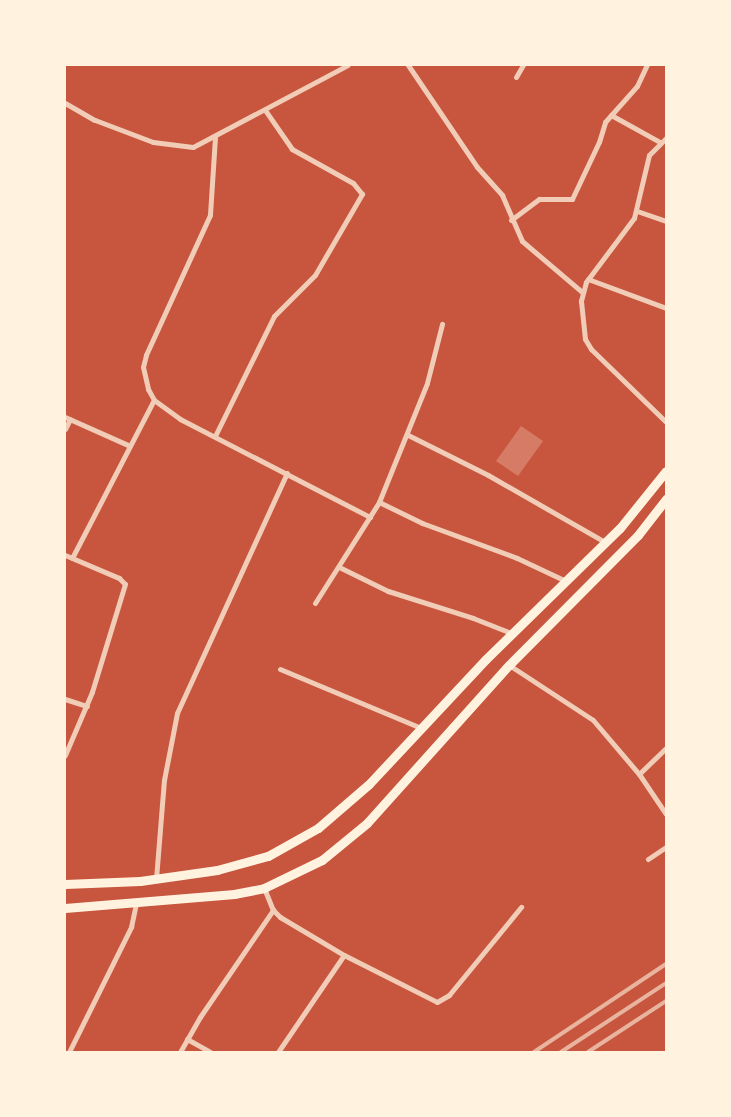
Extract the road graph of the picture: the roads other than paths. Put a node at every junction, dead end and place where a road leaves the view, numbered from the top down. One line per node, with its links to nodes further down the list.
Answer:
1 (348, 65): 7 (street)
2 (408, 65): 13 (street)
3 (523, 65): 5 (street)
4 (646, 65): 8 (street)
5 (516, 77)
6 (65, 103): 9 (street)
7 (265, 110): 9 (street); 24 (street)
8 (611, 114): 11 (street); 13 (street)
9 (215, 137): 19 (street)
10 (666, 138): 11 (street)
11 (660, 142): 12 (street)
12 (637, 211): 14 (street); 15 (street)
13 (510, 220): 16 (street)
14 (666, 221)
15 (588, 279): 16 (street); 17 (street)
16 (582, 292): 21 (street)
17 (666, 308)
18 (442, 324): 23 (street)
19 (154, 400): 24 (street); 25 (street)
20 (68, 418): 22 (street); 25 (street)
21 (666, 422)
22 (65, 429)
23 (408, 435): 29 (street); 31 (street)
24 (216, 436): 27 (street)
25 (130, 446): 33 (street)
26 (666, 471): 31 (main road)
27 (287, 473): 30 (street); 49 (street)
28 (666, 499): 38 (main road)
29 (380, 502): 30 (street); 35 (street)
30 (370, 517): 34 (street)
31 (605, 542): 35 (main road)
32 (65, 554): 33 (street)
33 (72, 558): 41 (street)
34 (339, 567): 36 (street); 37 (street)
35 (566, 581): 37 (main road)
36 (315, 604)
37 (511, 633): 42 (main road)
38 (509, 665): 45 (street); 51 (main road)
39 (280, 669): 42 (street)
40 (65, 699): 41 (street)
41 (87, 706): 44 (street)
42 (421, 728): 49 (main road)
43 (666, 748): 45 (street)
44 (65, 755)
45 (639, 774): 46 (street)
46 (666, 814)
47 (666, 847): 48 (street)
48 (648, 860)
49 (156, 879): 50 (main road)
50 (65, 884)
51 (264, 888): 52 (main road); 55 (street)
52 (136, 902): 54 (main road); 58 (street)
53 (521, 907): 56 (street)
54 (65, 908)
55 (273, 910): 56 (street); 57 (street)
56 (344, 955): 61 (street)
57 (187, 1039): 59 (street); 60 (street)
58 (69, 1052)
59 (180, 1052)
60 (210, 1052)
61 (278, 1052)

